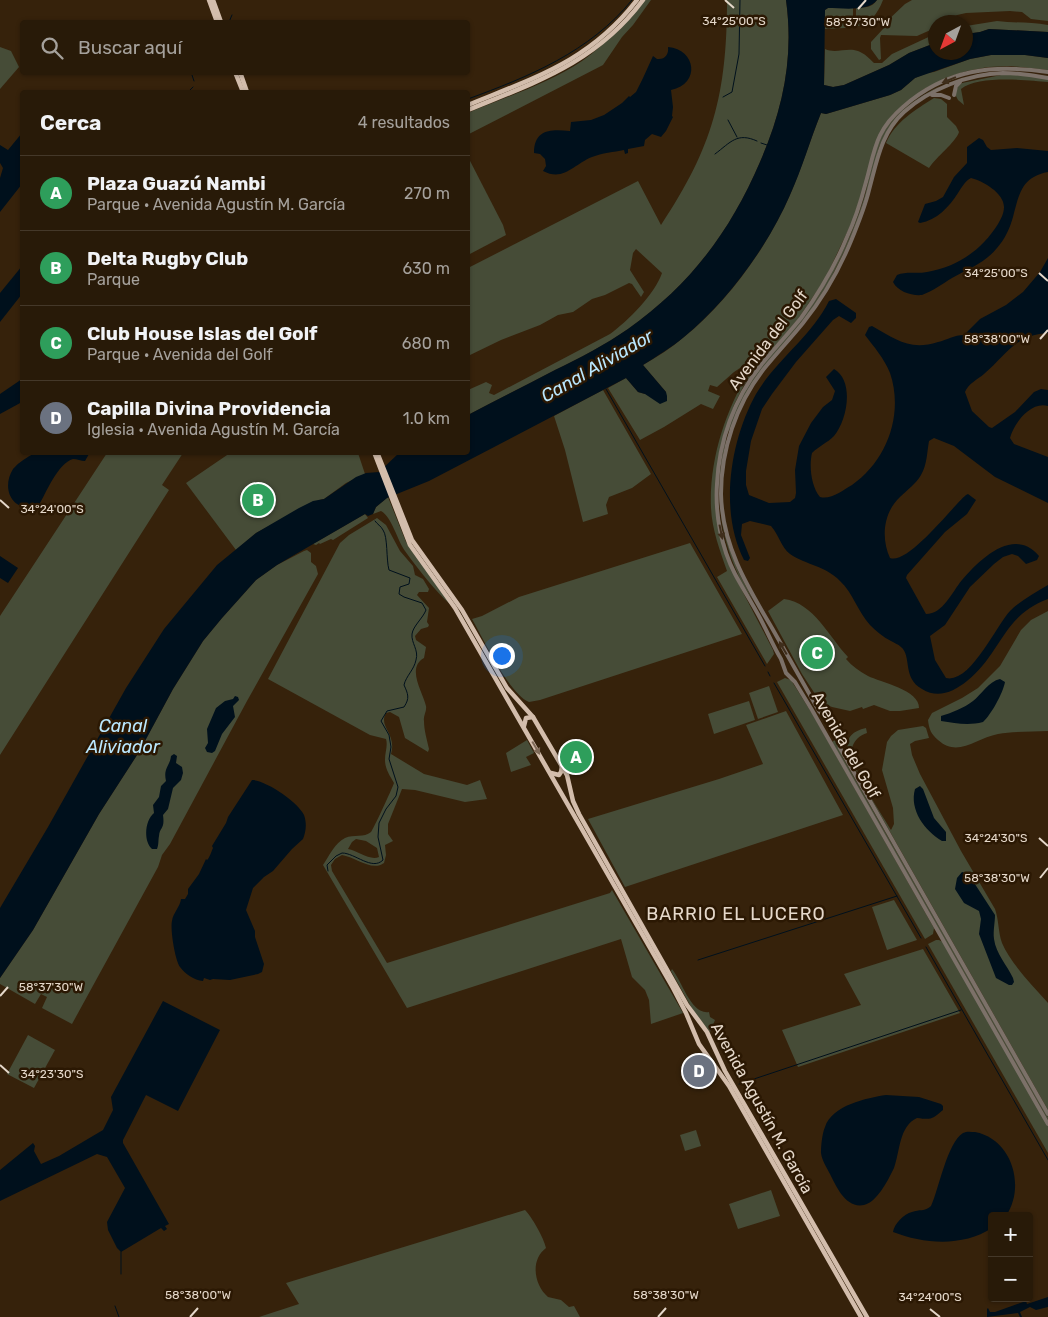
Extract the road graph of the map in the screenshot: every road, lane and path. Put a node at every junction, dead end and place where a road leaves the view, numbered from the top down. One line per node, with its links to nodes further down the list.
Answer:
1 (211, 0): 4 (main road); 5 (main road)
2 (637, 0): 16 (main road)
3 (643, 0): 17 (main road)
4 (216, 20)
5 (220, 20)
6 (1048, 72): 21 (street, Avenida del Golf, one-way to 21)
7 (237, 75): 11 (main road)
8 (241, 75): 12 (main road)
9 (1048, 78): 10 (street, Avenida del Golf)
10 (962, 81): 13 (street); 14 (street, Avenida del Golf)
11 (242, 90)
12 (246, 90)
13 (954, 95)
14 (928, 96): 15 (street); 20 (street, Avenida del Golf, one-way to 14)
15 (949, 98)
16 (470, 104)
17 (470, 109)
18 (377, 455): 19 (main road)
19 (393, 500): 22 (main road, Avenida Agustín M. García); 24 (main road, Avenida Agustín M. García)
20 (793, 666): 21 (street); 23 (street, Avenida del Golf)
21 (784, 668): 25 (street, Avenida del Golf)
22 (533, 717): 24 (main road); 28 (main road, Avenida Agustín M. García)
23 (832, 724): 25 (street); 26 (street, Avenida del Golf)
24 (524, 726): 29 (main road, Avenida Agustín M. García, one-way to 29)
25 (823, 728): 27 (street, Avenida del Golf)
26 (837, 735): 27 (street); 34 (street, Avenida del Golf)
27 (827, 737): 35 (street, Avenida del Golf)
28 (562, 766): 29 (main road); 30 (main road, Avenida Agustín M. García)
29 (551, 774): 31 (main road, Avenida Agustín M. García)
30 (707, 1032): 31 (main road); 32 (main road, Avenida Agustín M. García)
31 (696, 1037): 33 (main road, Avenida Agustín M. García)
32 (713, 1044): 33 (main road); 37 (main road, Avenida Agustín M. García)
33 (703, 1051): 36 (main road, Avenida Agustín M. García)
34 (1048, 1114)
35 (1048, 1124)
36 (861, 1317)
37 (867, 1317)

